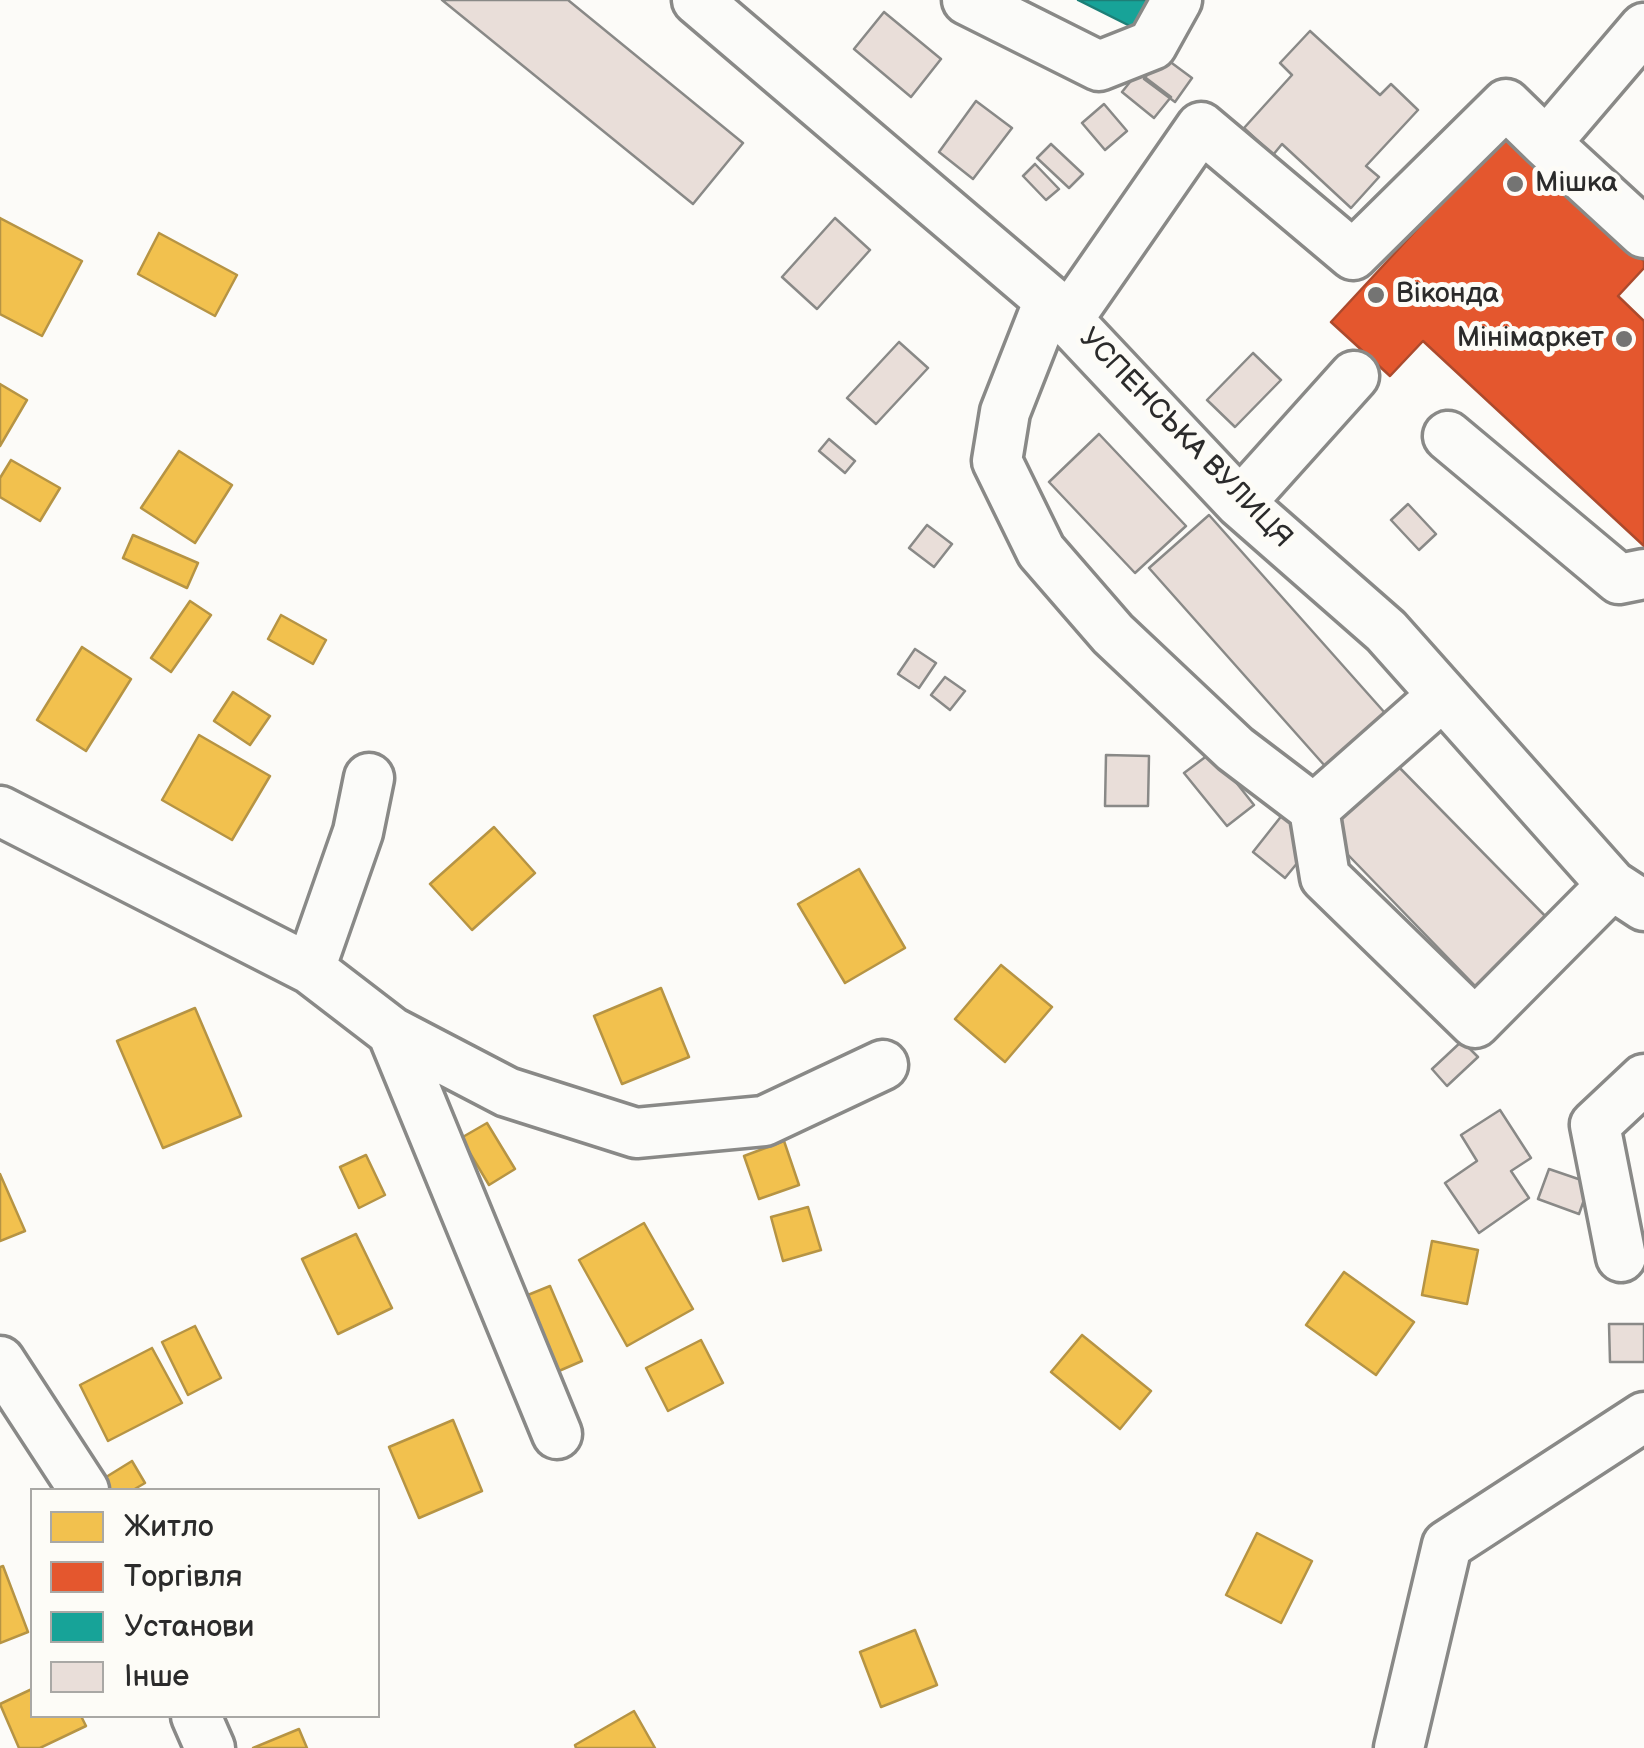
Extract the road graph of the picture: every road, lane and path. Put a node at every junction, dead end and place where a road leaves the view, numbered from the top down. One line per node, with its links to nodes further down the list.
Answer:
1 (697, 0): 7 (street, УСПЕНСЬКА ВУЛИЦЯ)
2 (968, 0): 3 (street)
3 (1177, 0)
4 (1644, 28): 5 (street)
5 (1546, 143): 6 (street); 7 (street)
6 (1644, 233)
7 (1058, 309): 10 (street, УСПЕНСЬКА ВУЛИЦЯ); 14 (street)
8 (1354, 376): 10 (street)
9 (1448, 436): 11 (street)
10 (1240, 503): 12 (street, УСПЕНСЬКА ВУЛИЦЯ)
11 (1644, 574)
12 (1443, 695): 14 (street); 16 (street, УСПЕНСЬКА ВУЛИЦЯ)
13 (370, 778): 17 (street)
14 (1314, 810): 16 (street)
15 (0, 811): 17 (street)
16 (1628, 895)
17 (310, 969): 18 (street)
18 (392, 1032): 19 (street); 24 (street)
19 (883, 1066)
20 (1644, 1079): 21 (street)
21 (1621, 1257)
22 (0, 1361): 25 (street)
23 (1644, 1417): 28 (street)
24 (558, 1434)
25 (83, 1488)
26 (197, 1718): 27 (street)
27 (210, 1748)
28 (1398, 1748)

